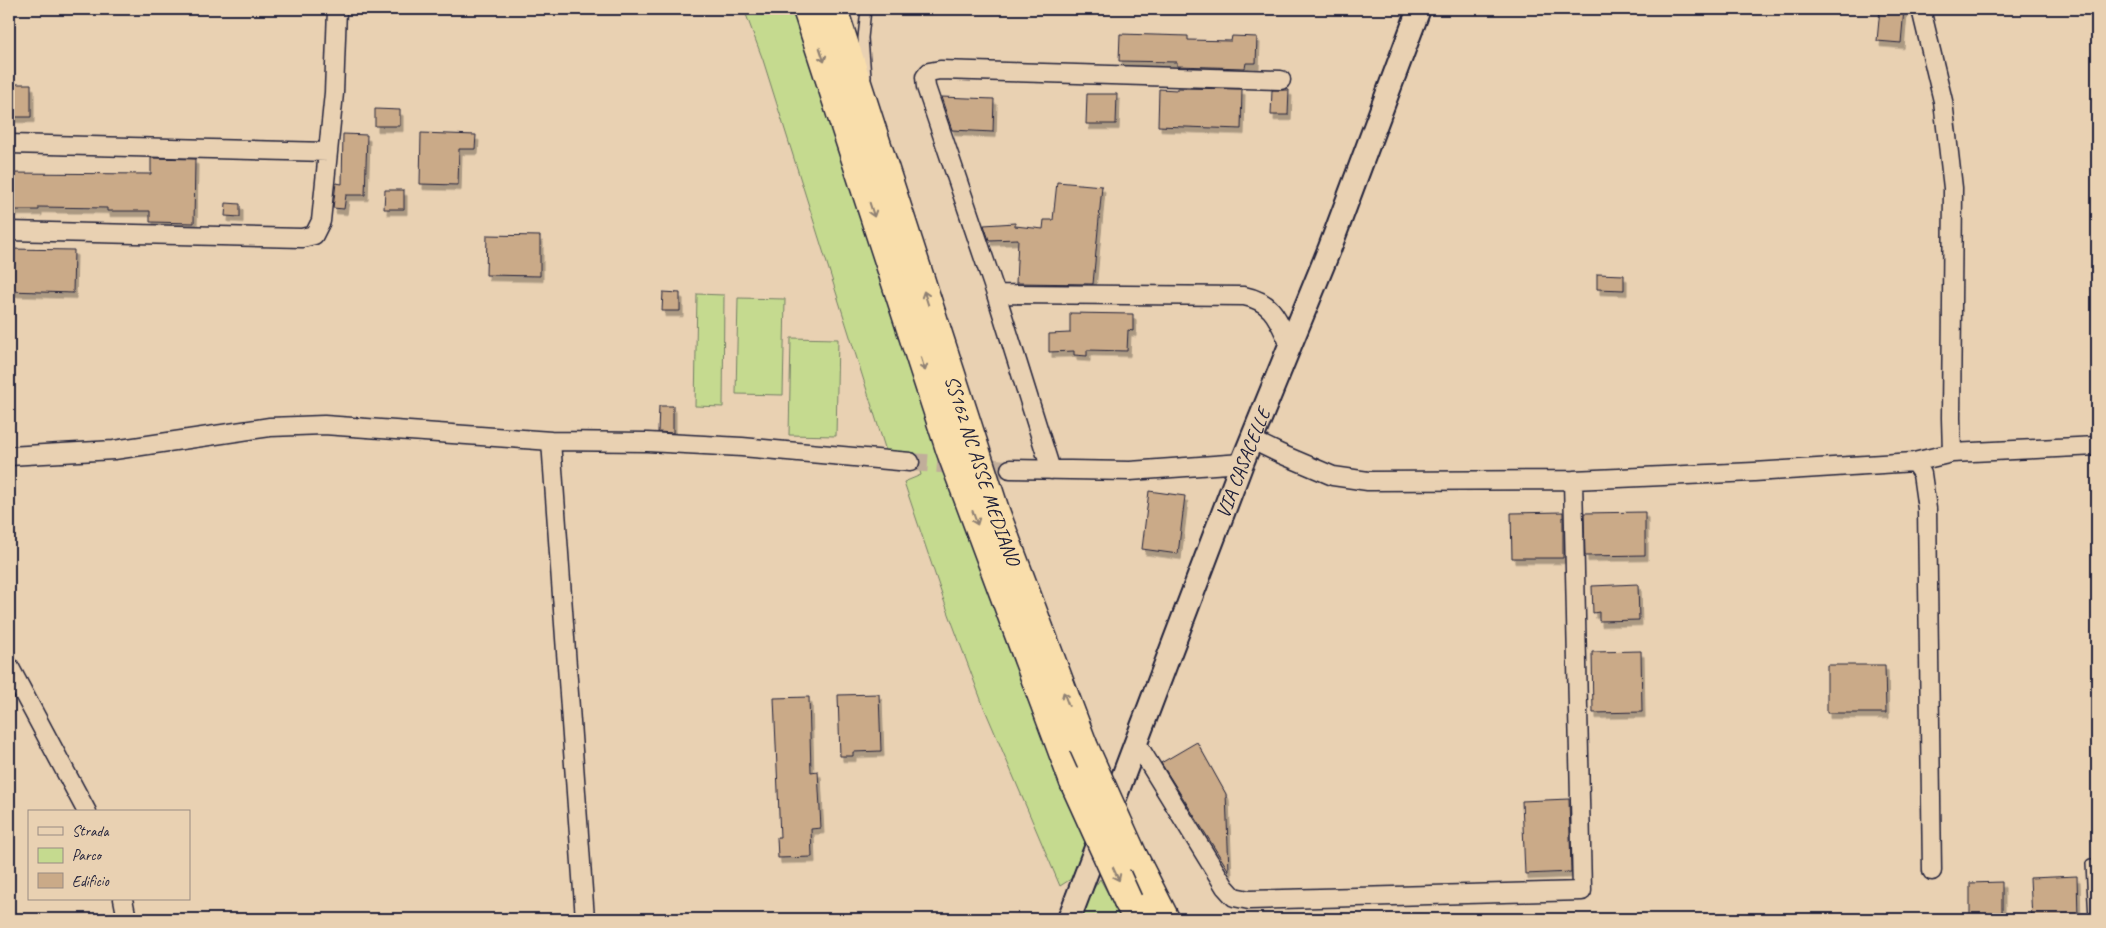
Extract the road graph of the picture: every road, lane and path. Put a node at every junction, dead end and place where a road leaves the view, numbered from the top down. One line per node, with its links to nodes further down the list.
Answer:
1 (338, 9): 10 (street)
2 (807, 9): 31 (highway, SS162 NC ASSE MEDIANO, one-way to 31, bridge)
3 (834, 9): 8 (highway, SS162 NC ASSE MEDIANO)
4 (866, 9): 8 (lane)
5 (1419, 9): 13 (street, VIA CASACELLE)
6 (1921, 9): 17 (street)
7 (1281, 80): 12 (street)
8 (870, 119): 35 (highway, SS162 NC ASSE MEDIANO, one-way to 8, bridge)
9 (9, 144): 10 (street)
10 (328, 152): 11 (street)
11 (9, 231)
12 (996, 294): 13 (street); 23 (street)
13 (1290, 344): 14 (street, VIA CASACELLE)
14 (1252, 440): 21 (street, VIA CASACELLE); 24 (street)
15 (551, 441): 18 (street); 19 (street); 33 (street)
16 (2097, 446): 17 (street)
17 (1952, 453): 20 (street)
18 (9, 456)
19 (910, 462)
20 (1914, 462): 24 (street); 29 (street)
21 (1242, 463): 23 (street); 26 (street, VIA CASACELLE)
22 (1010, 469): 23 (street)
23 (1051, 470)
24 (1573, 480): 26 (street)
25 (9, 666): 27 (street)
26 (1136, 742): 34 (street, VIA CASACELLE)
27 (85, 810)
28 (2091, 864): 36 (lane)
29 (1932, 871)
30 (123, 900): 32 (street)
31 (1133, 910)
32 (127, 919)
33 (585, 919)
34 (1069, 919)
35 (1165, 919)
36 (2094, 919)

